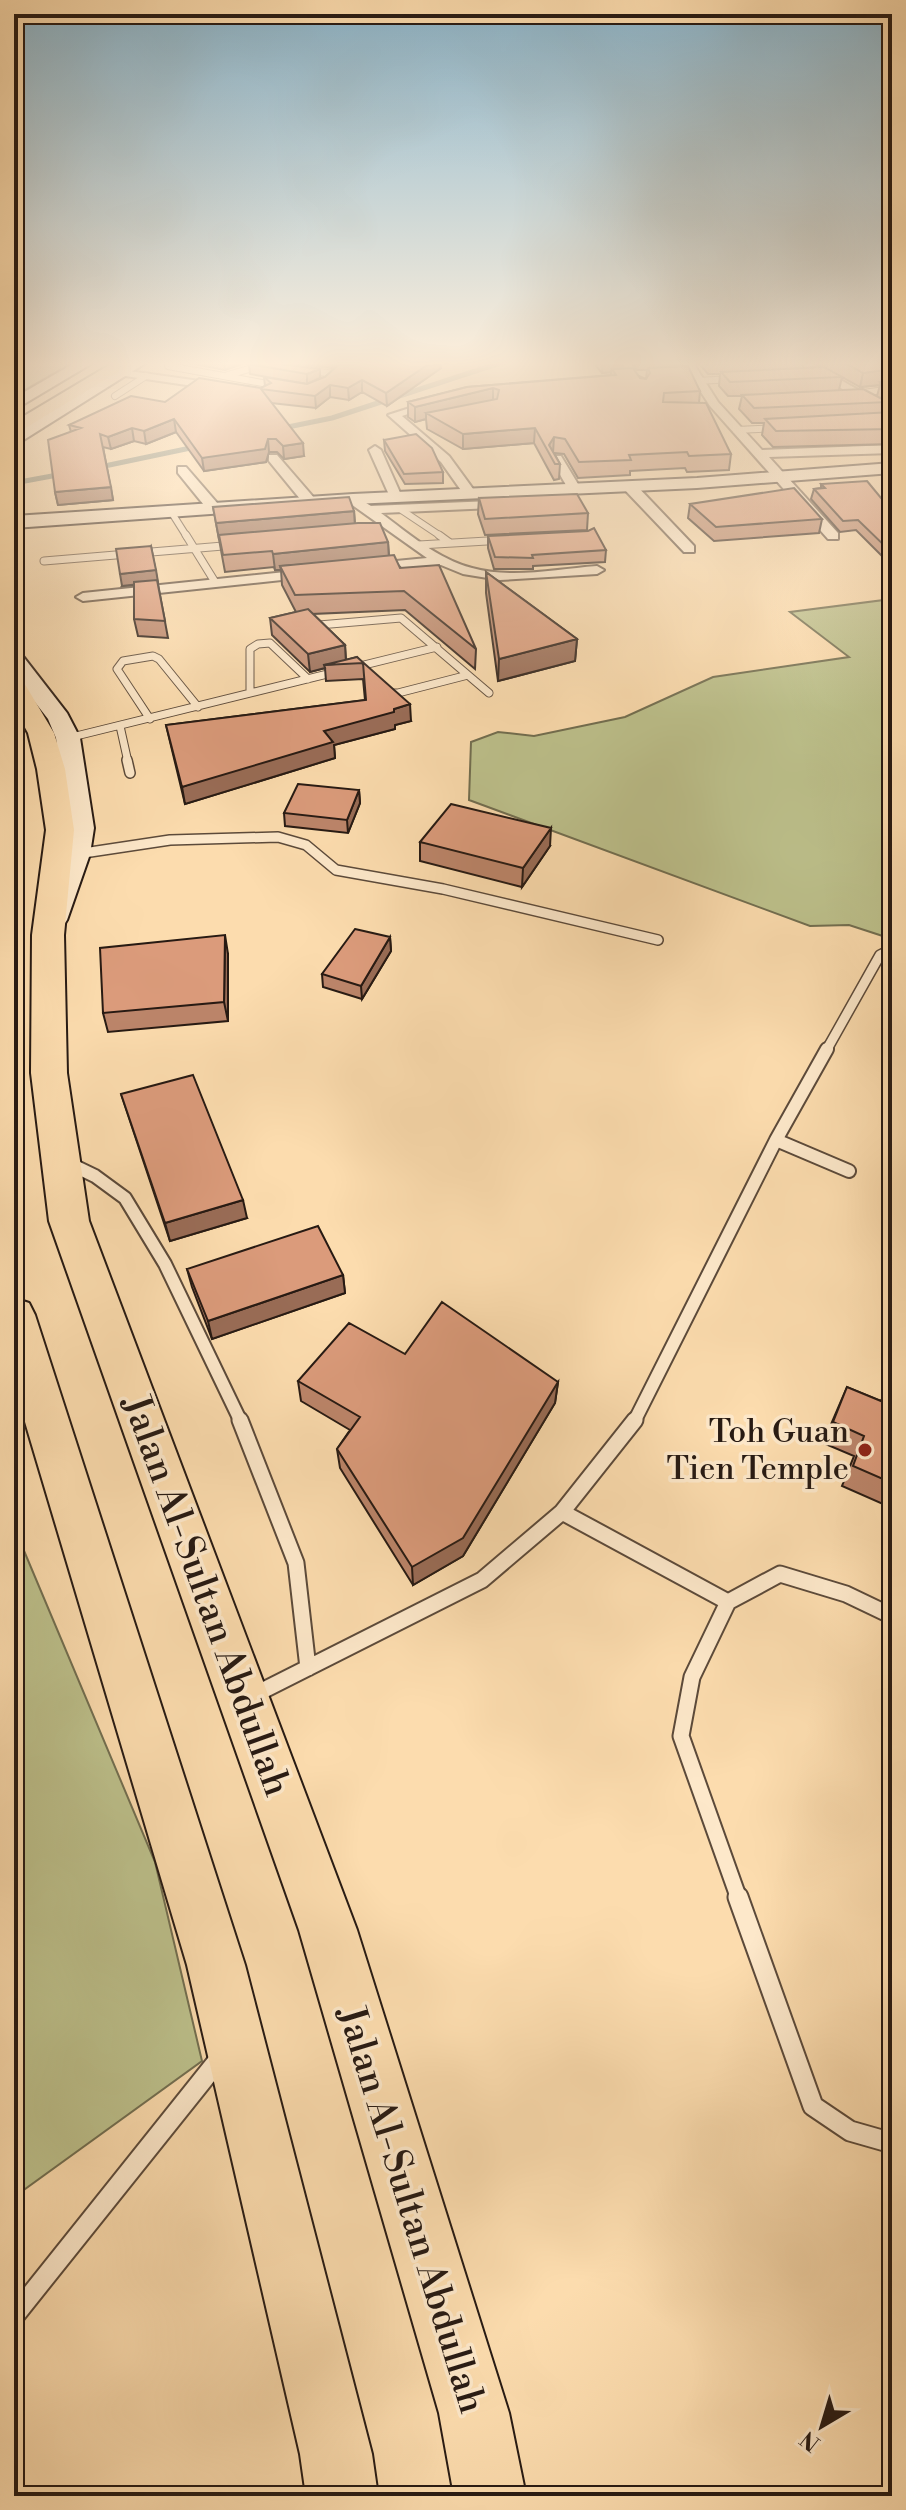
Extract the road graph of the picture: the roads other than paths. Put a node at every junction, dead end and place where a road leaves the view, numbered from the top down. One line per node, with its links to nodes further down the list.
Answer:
1 (189, 478): 15 (street)
2 (290, 478): 13 (street)
3 (387, 478): 14 (street)
4 (459, 478): 11 (street)
5 (568, 478): 9 (street)
6 (747, 478): 8 (street)
7 (781, 478): 19 (street)
8 (629, 486): 9 (street); 25 (street)
9 (575, 489): 10 (street)
10 (552, 490): 11 (street); 14 (street)
11 (470, 493): 14 (street)
12 (353, 499): 13 (street); 14 (street); 17 (street)
13 (310, 502): 15 (street)
14 (398, 503): 17 (street); 21 (lane)
15 (213, 507): 16 (street)
16 (170, 510): 18 (street); 24 (lane)
17 (370, 510): 23 (street)
18 (16, 521)
19 (833, 536)
20 (511, 540): 21 (lane)
21 (450, 543): 23 (lane)
22 (244, 544): 24 (lane)
23 (419, 545): 27 (street)
24 (196, 548): 26 (lane); 29 (lane)
25 (689, 549)
26 (44, 561)
27 (444, 561): 28 (street); 29 (street)
28 (597, 570)
29 (215, 582): 30 (street)
30 (83, 597)
31 (328, 637): 32 (lane)
32 (437, 647): 35 (lane); 37 (lane)
33 (348, 657): 35 (lane)
34 (14, 660): 46 (street)
35 (358, 667): 36 (lane); 38 (lane)
36 (368, 675)
37 (468, 675): 39 (lane); 42 (lane)
38 (308, 679): 41 (lane); 41 (lane)
39 (378, 684)
40 (14, 686): 48 (main road, Jalan Al-Sultan Abdullah)
41 (250, 693): 43 (lane)
42 (489, 693)
43 (198, 707): 44 (lane); 44 (lane)
44 (150, 719): 45 (lane)
45 (120, 726): 46 (lane); 47 (lane)
46 (68, 738): 48 (street)
47 (130, 773)
48 (68, 842): 49 (lane); 52 (main road, Jalan Al-Sultan Abdullah)
49 (658, 940)
50 (892, 949): 51 (lane)
51 (776, 1140): 53 (lane); 55 (lane)
52 (61, 1160): 58 (lane); 59 (main road, Jalan Al-Sultan Abdullah)
53 (849, 1171)
54 (14, 1315): 60 (main road)
55 (562, 1512): 56 (lane); 58 (lane)
56 (728, 1602): 57 (lane); 61 (lane)
57 (892, 1616)
58 (308, 1668): 59 (lane)
59 (246, 1700): 64 (main road, Jalan Al-Sultan Abdullah)
60 (233, 2042): 62 (lane); 63 (main road)
61 (892, 2143)
62 (14, 2316)
63 (342, 2496)
64 (490, 2496)

